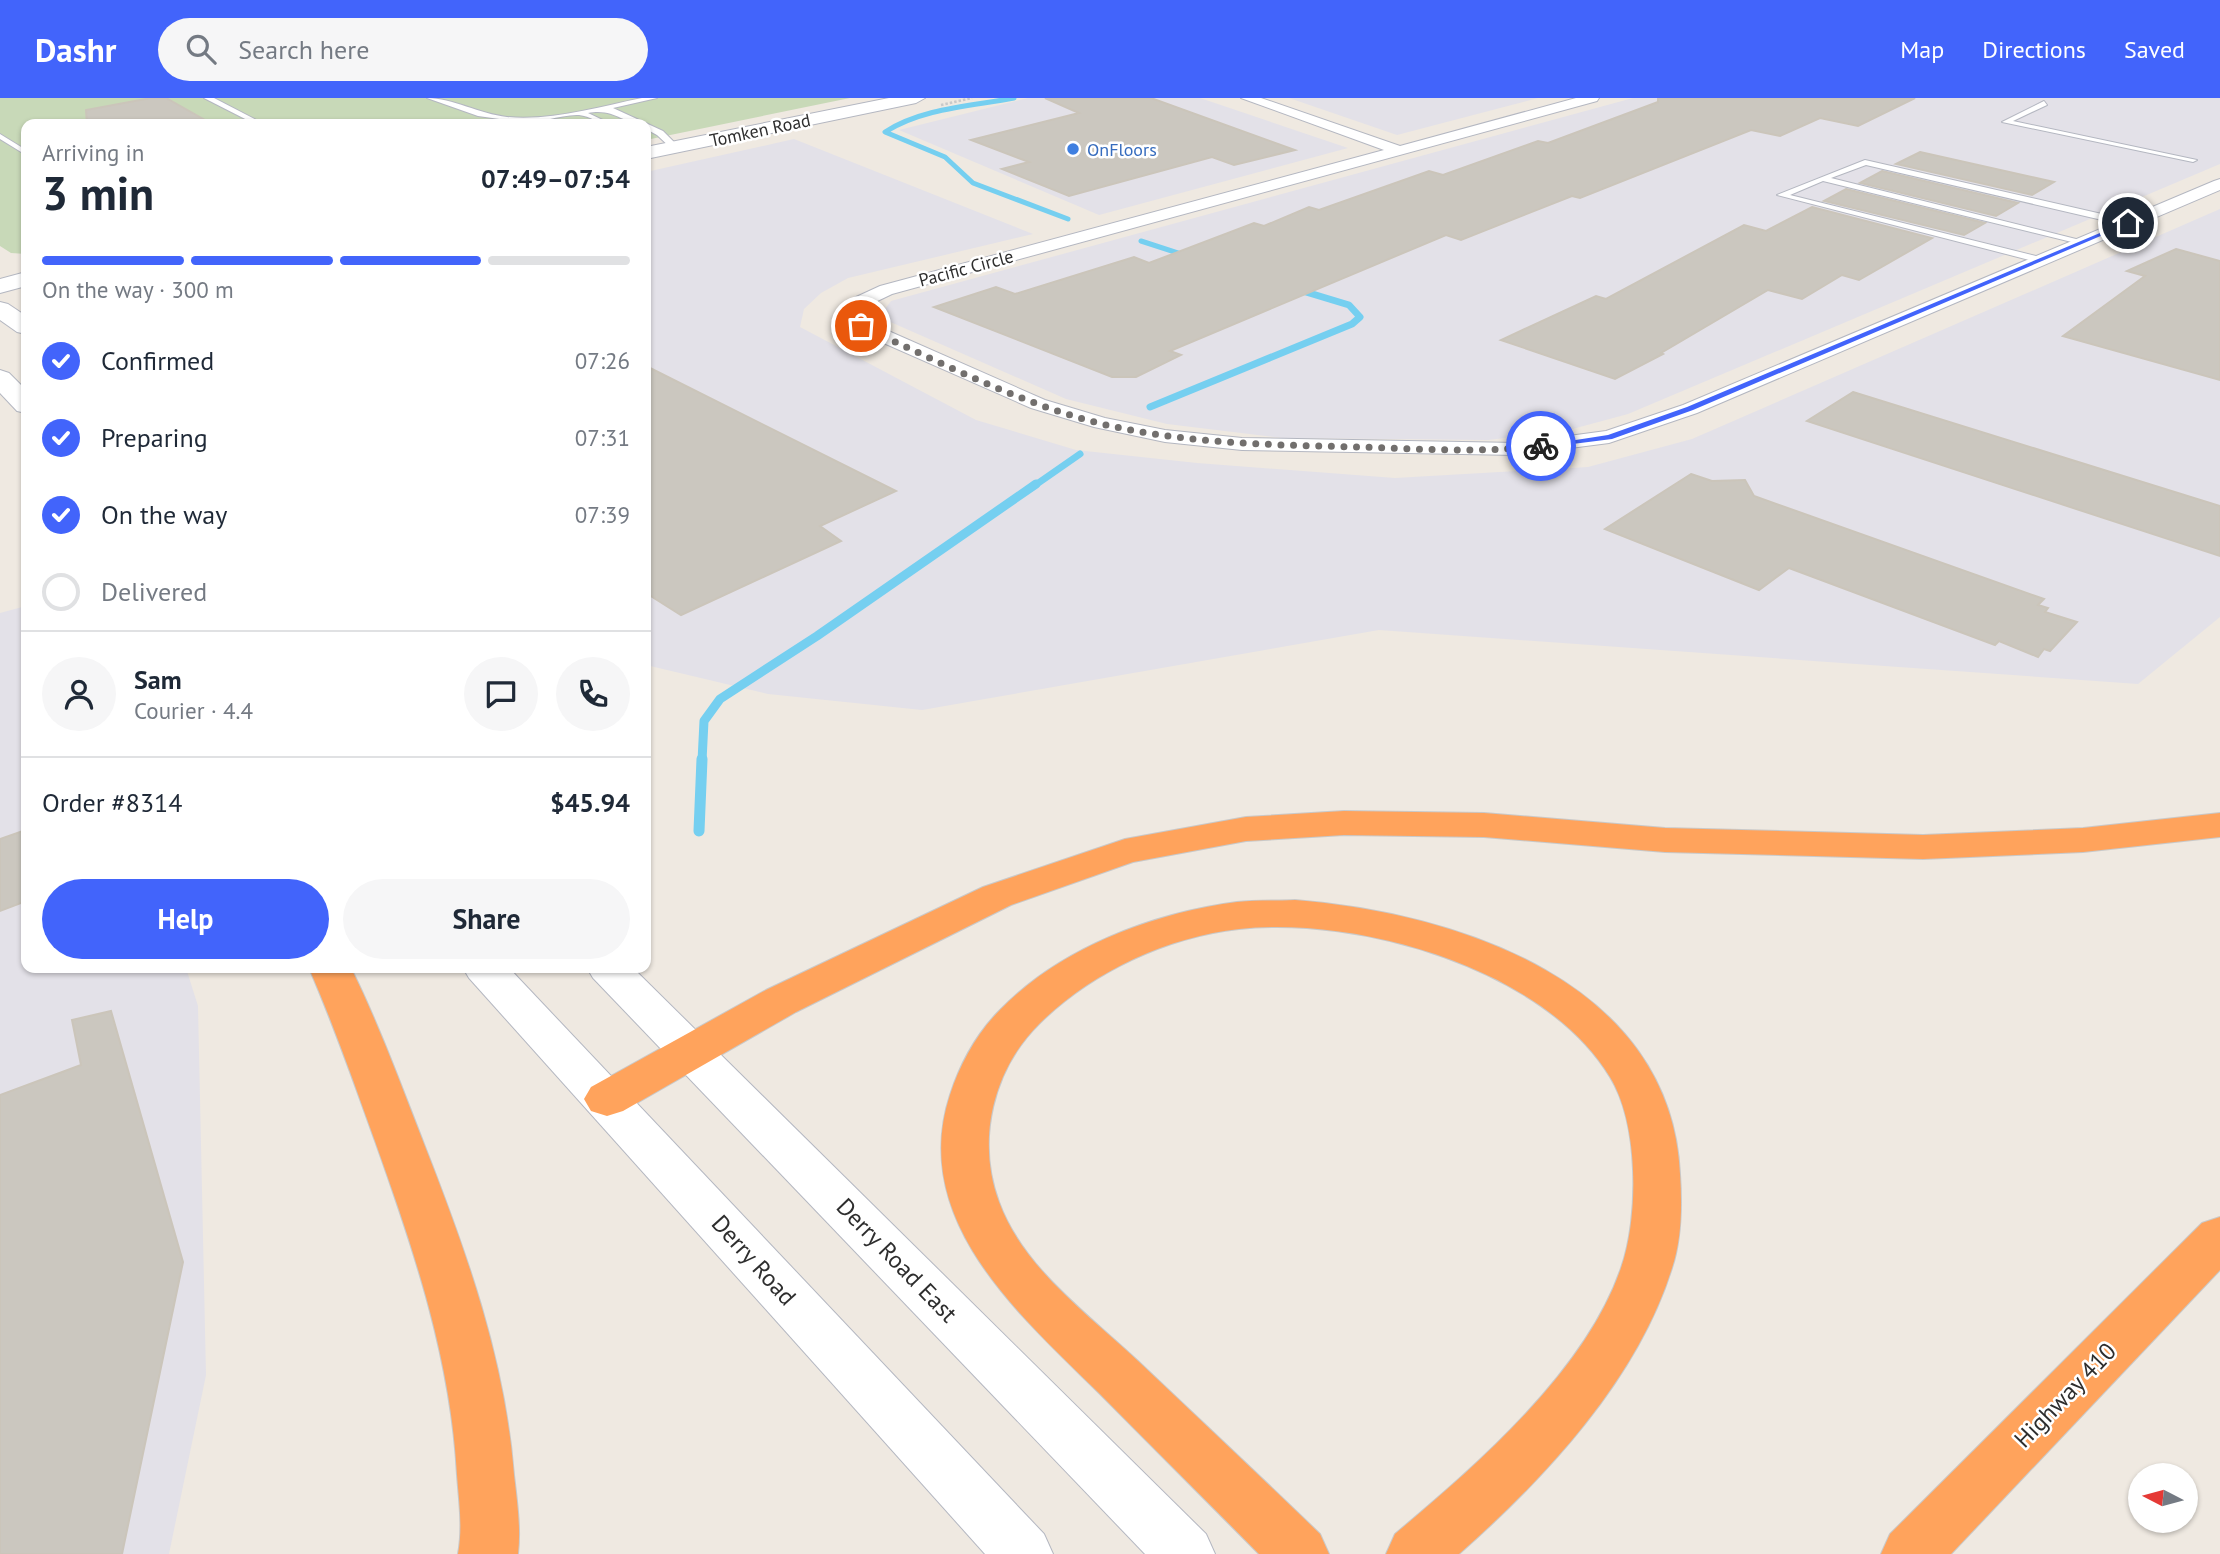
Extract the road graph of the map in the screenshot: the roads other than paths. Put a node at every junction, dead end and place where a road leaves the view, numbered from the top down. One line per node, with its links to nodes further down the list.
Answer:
1 (208, 98): 12 (lane)
2 (431, 98): 13 (lane)
3 (633, 98): 9 (lane)
4 (653, 98): 9 (lane)
5 (916, 98): 18 (main road, Tomken Road)
6 (1592, 98): 21 (street, Pacific Circle)
7 (1253, 99): 21 (street)
8 (2044, 103): 22 (lane)
9 (625, 104): 10 (lane)
10 (606, 108): 11 (lane); 15 (lane)
11 (582, 113): 13 (lane); 14 (lane)
12 (250, 119)
13 (548, 119)
14 (596, 119)
15 (631, 119)
16 (651, 128): 18 (lane)
17 (0, 136): 20 (lane)
18 (675, 147): 19 (main road, Tomken Road)
19 (651, 148)
20 (21, 150)
21 (1399, 150): 27 (street, Pacific Circle)
22 (2193, 160)
23 (1823, 179): 25 (lane); 26 (lane); 27 (lane)
24 (2220, 184): 25 (street, Pacific Circle)
25 (2128, 223): 26 (street, Pacific Circle)
26 (2084, 242): 27 (street, Pacific Circle)
27 (2041, 260)
28 (0, 271): 29 (main road)
29 (21, 271)
30 (21, 280): 31 (main road)
31 (0, 286)
32 (21, 293): 33 (main road)
33 (0, 298)
34 (0, 309): 35 (main road)
35 (21, 324)
36 (0, 378): 37 (main road)
37 (21, 400)
38 (2220, 825): 42 (highway)
39 (332, 973): 46 (highway)
40 (489, 973): 43 (main road, Derry Road)
41 (613, 973): 42 (main road, Derry Road East)
42 (690, 1050): 43 (highway); 48 (main road, Derry Road East)
43 (607, 1099): 47 (main road, Derry Road)
44 (2220, 1237): 50 (highway, Highway 410)
45 (1286, 1540): 49 (highway)
46 (488, 1554)
47 (1023, 1554)
48 (1185, 1554)
49 (1416, 1554)
50 (1911, 1554)

